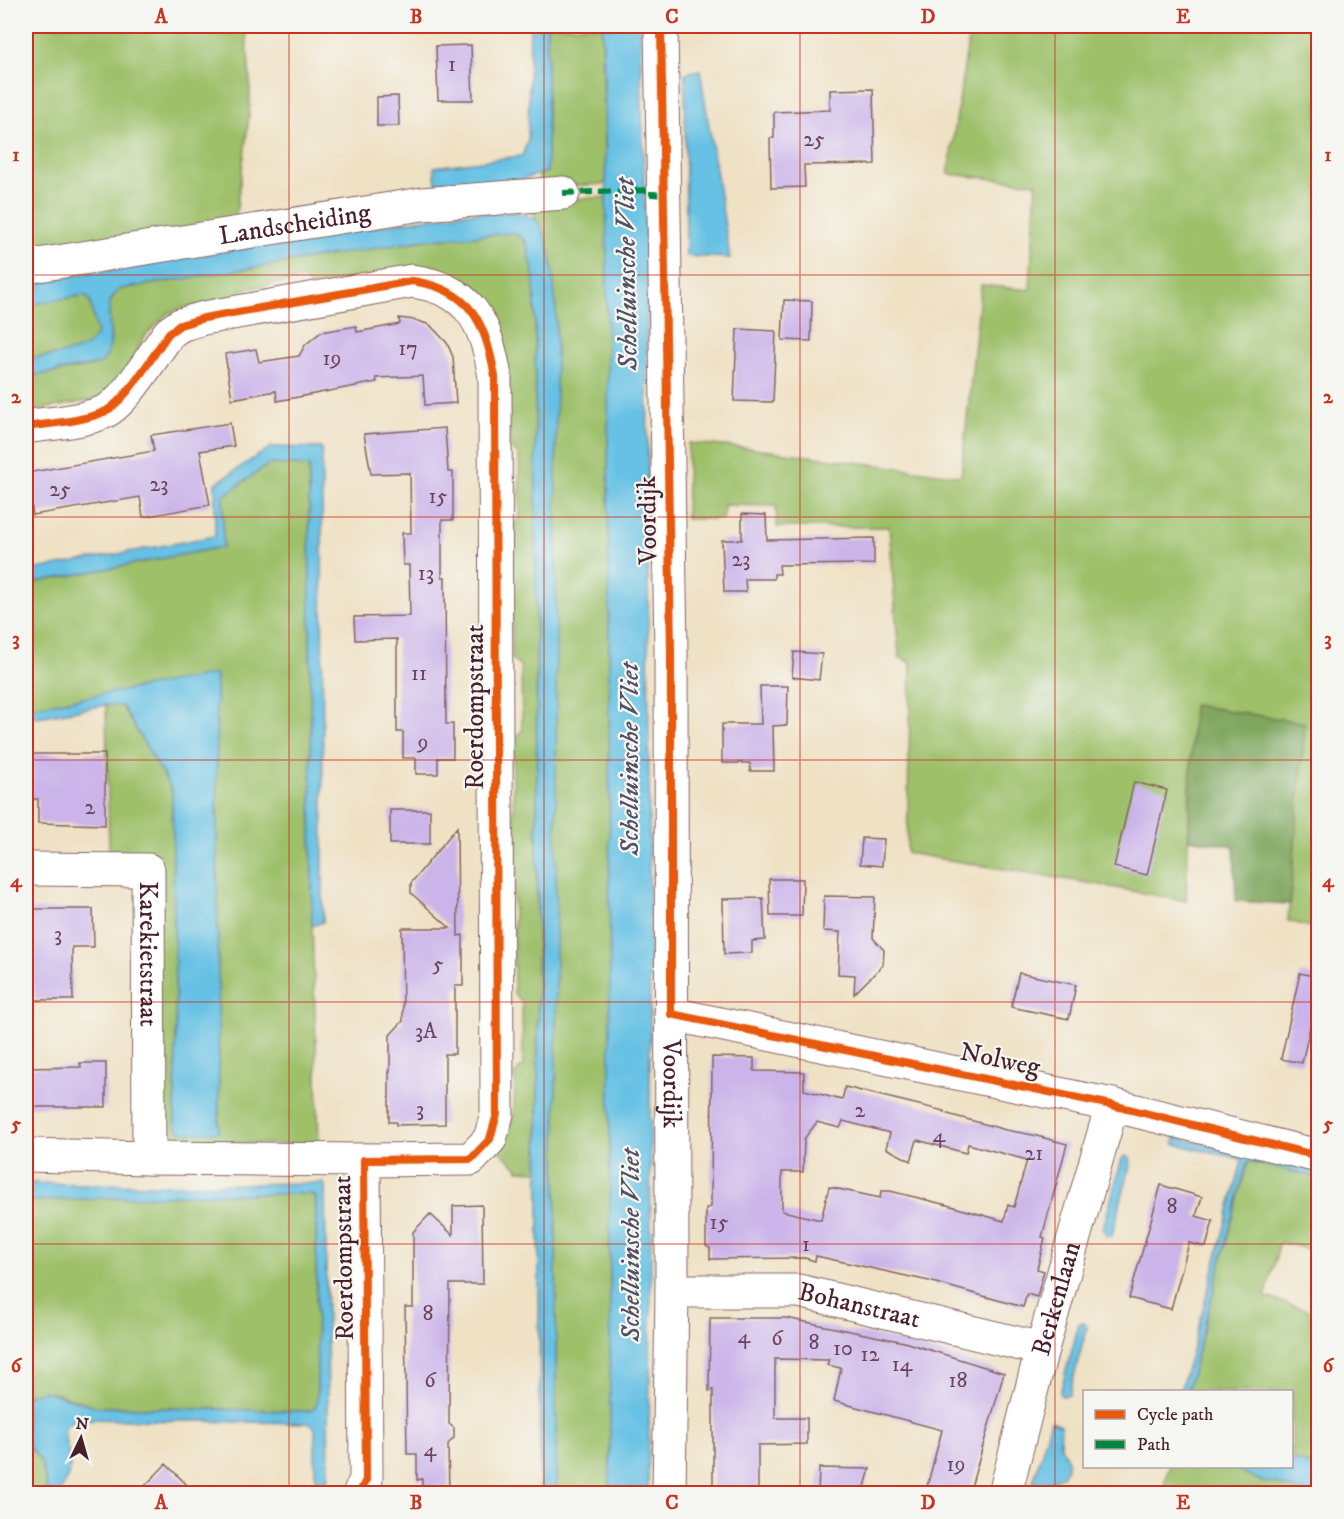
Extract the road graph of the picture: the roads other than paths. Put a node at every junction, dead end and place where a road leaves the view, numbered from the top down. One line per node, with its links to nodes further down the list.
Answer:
1 (661, 26): 6 (street, Voordijk)
2 (563, 192): 3 (street, Landscheiding)
3 (26, 267)
4 (26, 427): 11 (street, Roerdompstraat)
5 (26, 869): 10 (street, Karekietstraat)
6 (670, 1014): 7 (street, Nolweg); 12 (street, Voordijk)
7 (1112, 1105): 9 (street, Nolweg); 13 (street, Berkenlaan)
8 (26, 1155): 10 (street)
9 (1318, 1156)
10 (149, 1158): 11 (street)
11 (364, 1160): 14 (street, Roerdompstraat)
12 (672, 1291): 13 (street, Bohanstraat); 15 (street, Voordijk)
13 (1042, 1349): 16 (street, Berkenlaan)
14 (358, 1494)
15 (669, 1494)
16 (1005, 1494)

